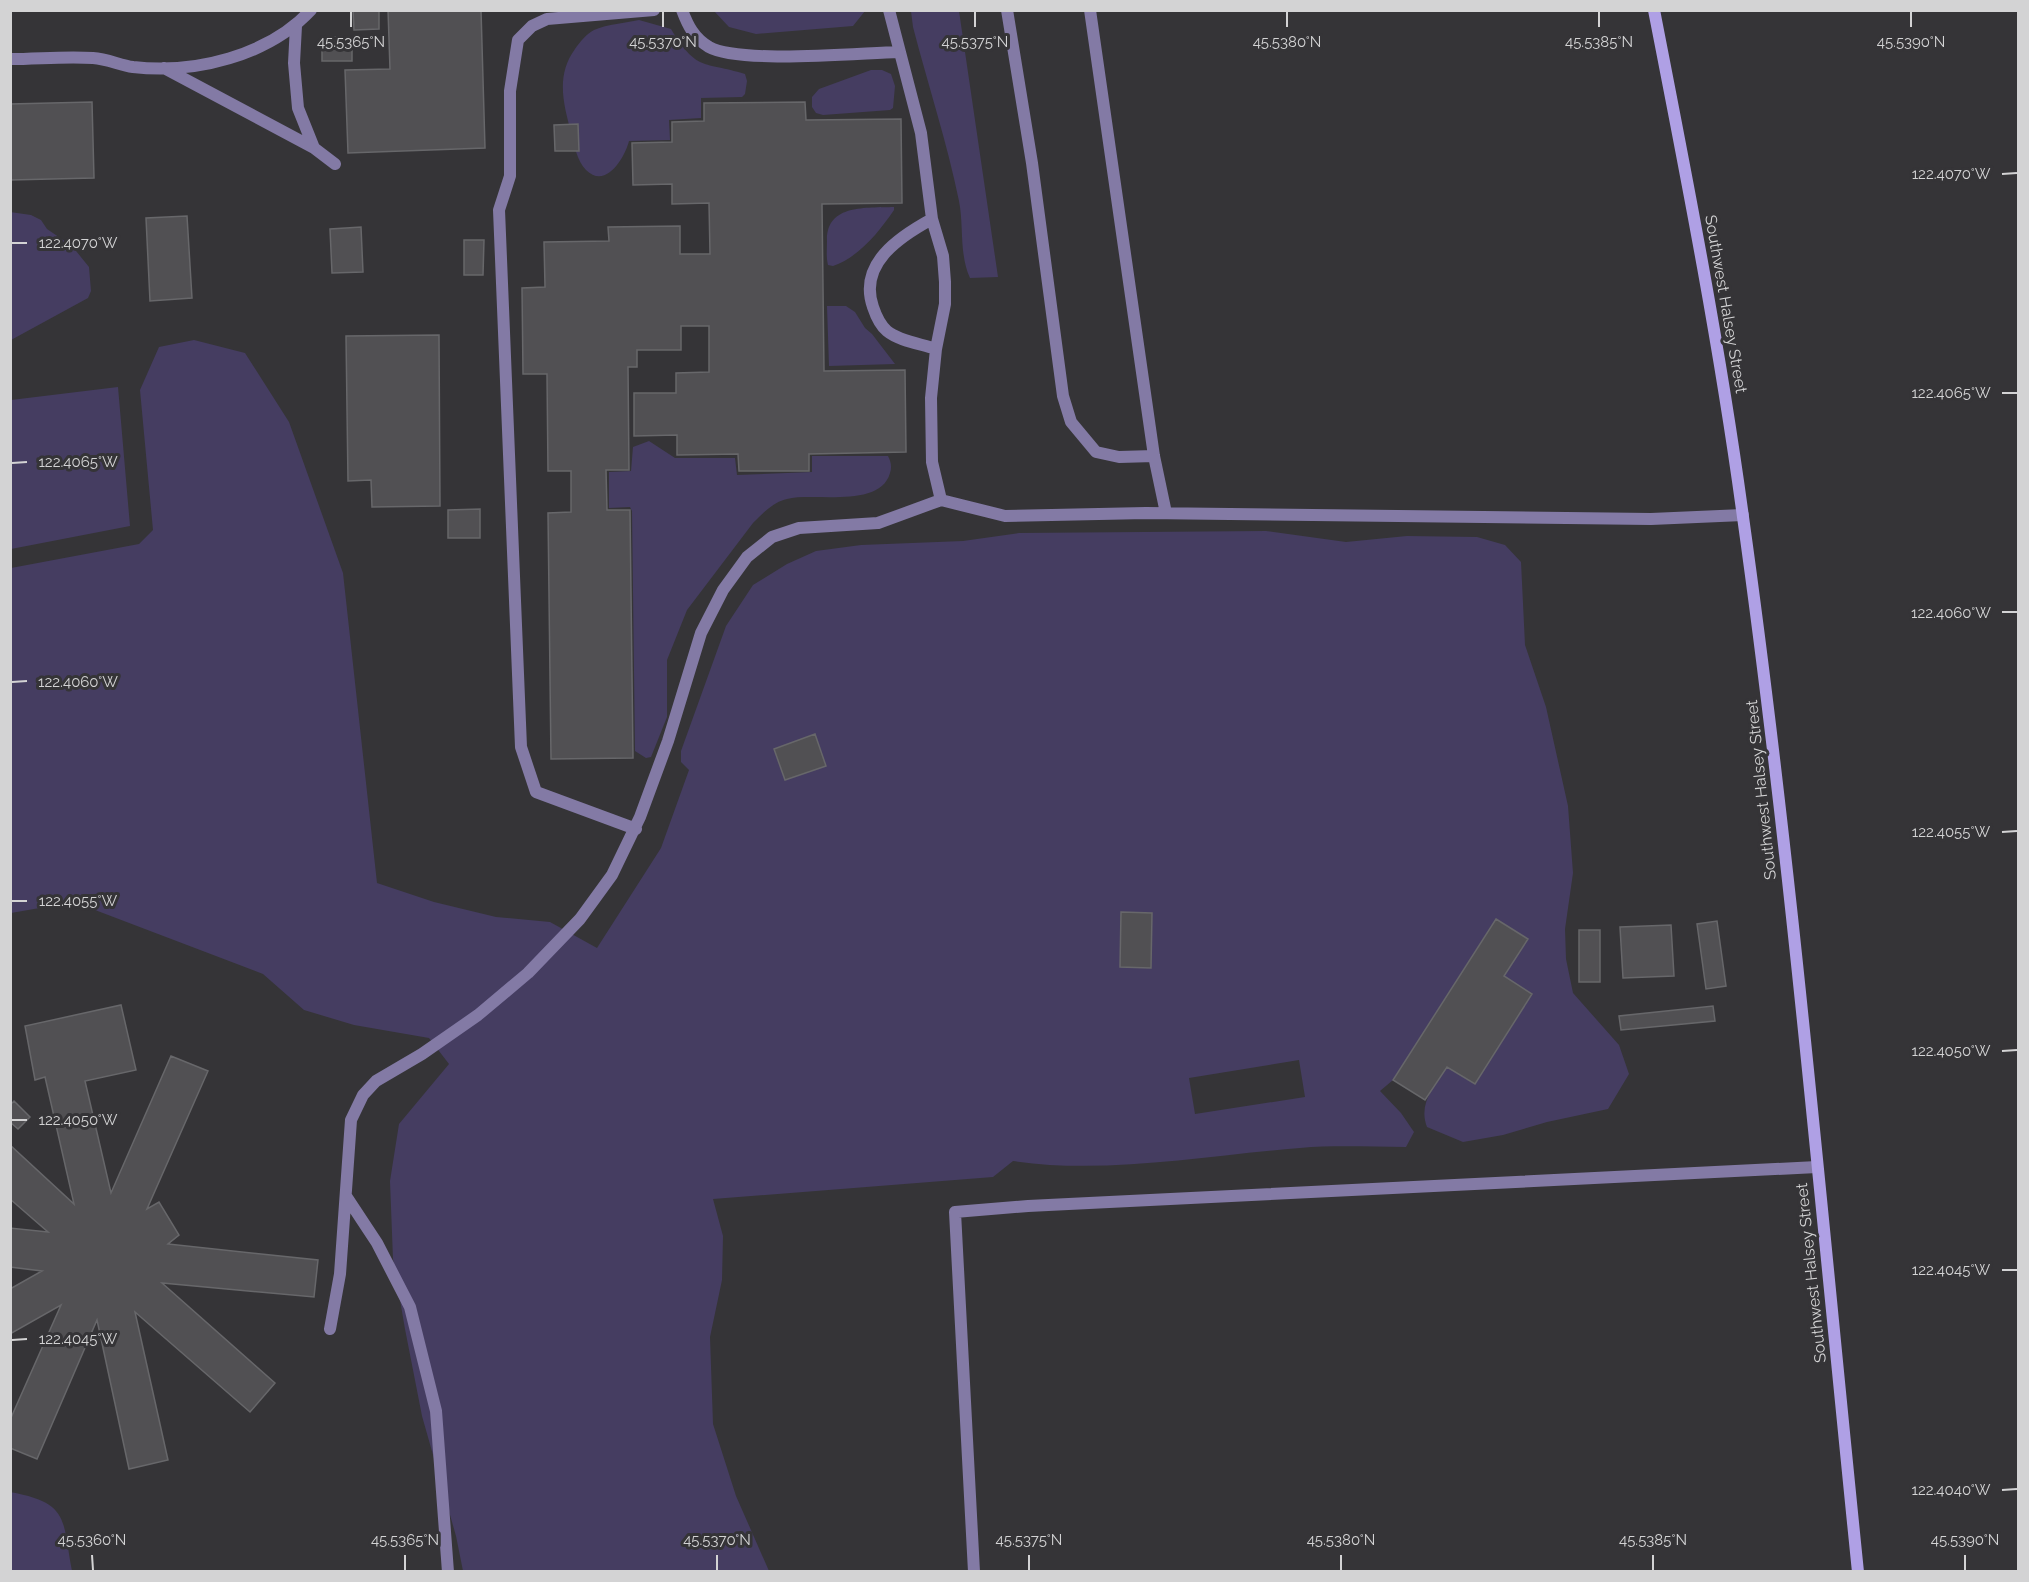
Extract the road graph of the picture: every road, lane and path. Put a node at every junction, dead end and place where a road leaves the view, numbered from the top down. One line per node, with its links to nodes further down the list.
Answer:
1 (310, 10): 8 (lane)
2 (654, 10): 20 (lane)
3 (682, 10): 9 (lane)
4 (889, 10): 9 (lane)
5 (1007, 10): 16 (lane)
6 (1090, 10): 16 (lane)
7 (1654, 10): 19 (street, Southwest Halsey Street)
8 (296, 26): 11 (lane); 12 (lane)
9 (898, 52): 14 (lane)
10 (10, 59): 11 (lane)
11 (164, 68): 12 (lane)
12 (314, 148): 13 (lane)
13 (335, 164)
14 (932, 219): 15 (lane); 15 (lane)
15 (936, 349): 17 (lane)
16 (1154, 456): 18 (lane)
17 (941, 500): 18 (lane); 20 (lane)
18 (1166, 513): 19 (lane)
19 (1743, 515): 21 (street, Southwest Halsey Street)
20 (636, 829): 22 (lane)
21 (1817, 1167): 25 (lane); 26 (street, Southwest Halsey Street)
22 (346, 1197): 23 (lane); 24 (lane)
23 (330, 1329)
24 (448, 1572)
25 (974, 1572)
26 (1858, 1572)

